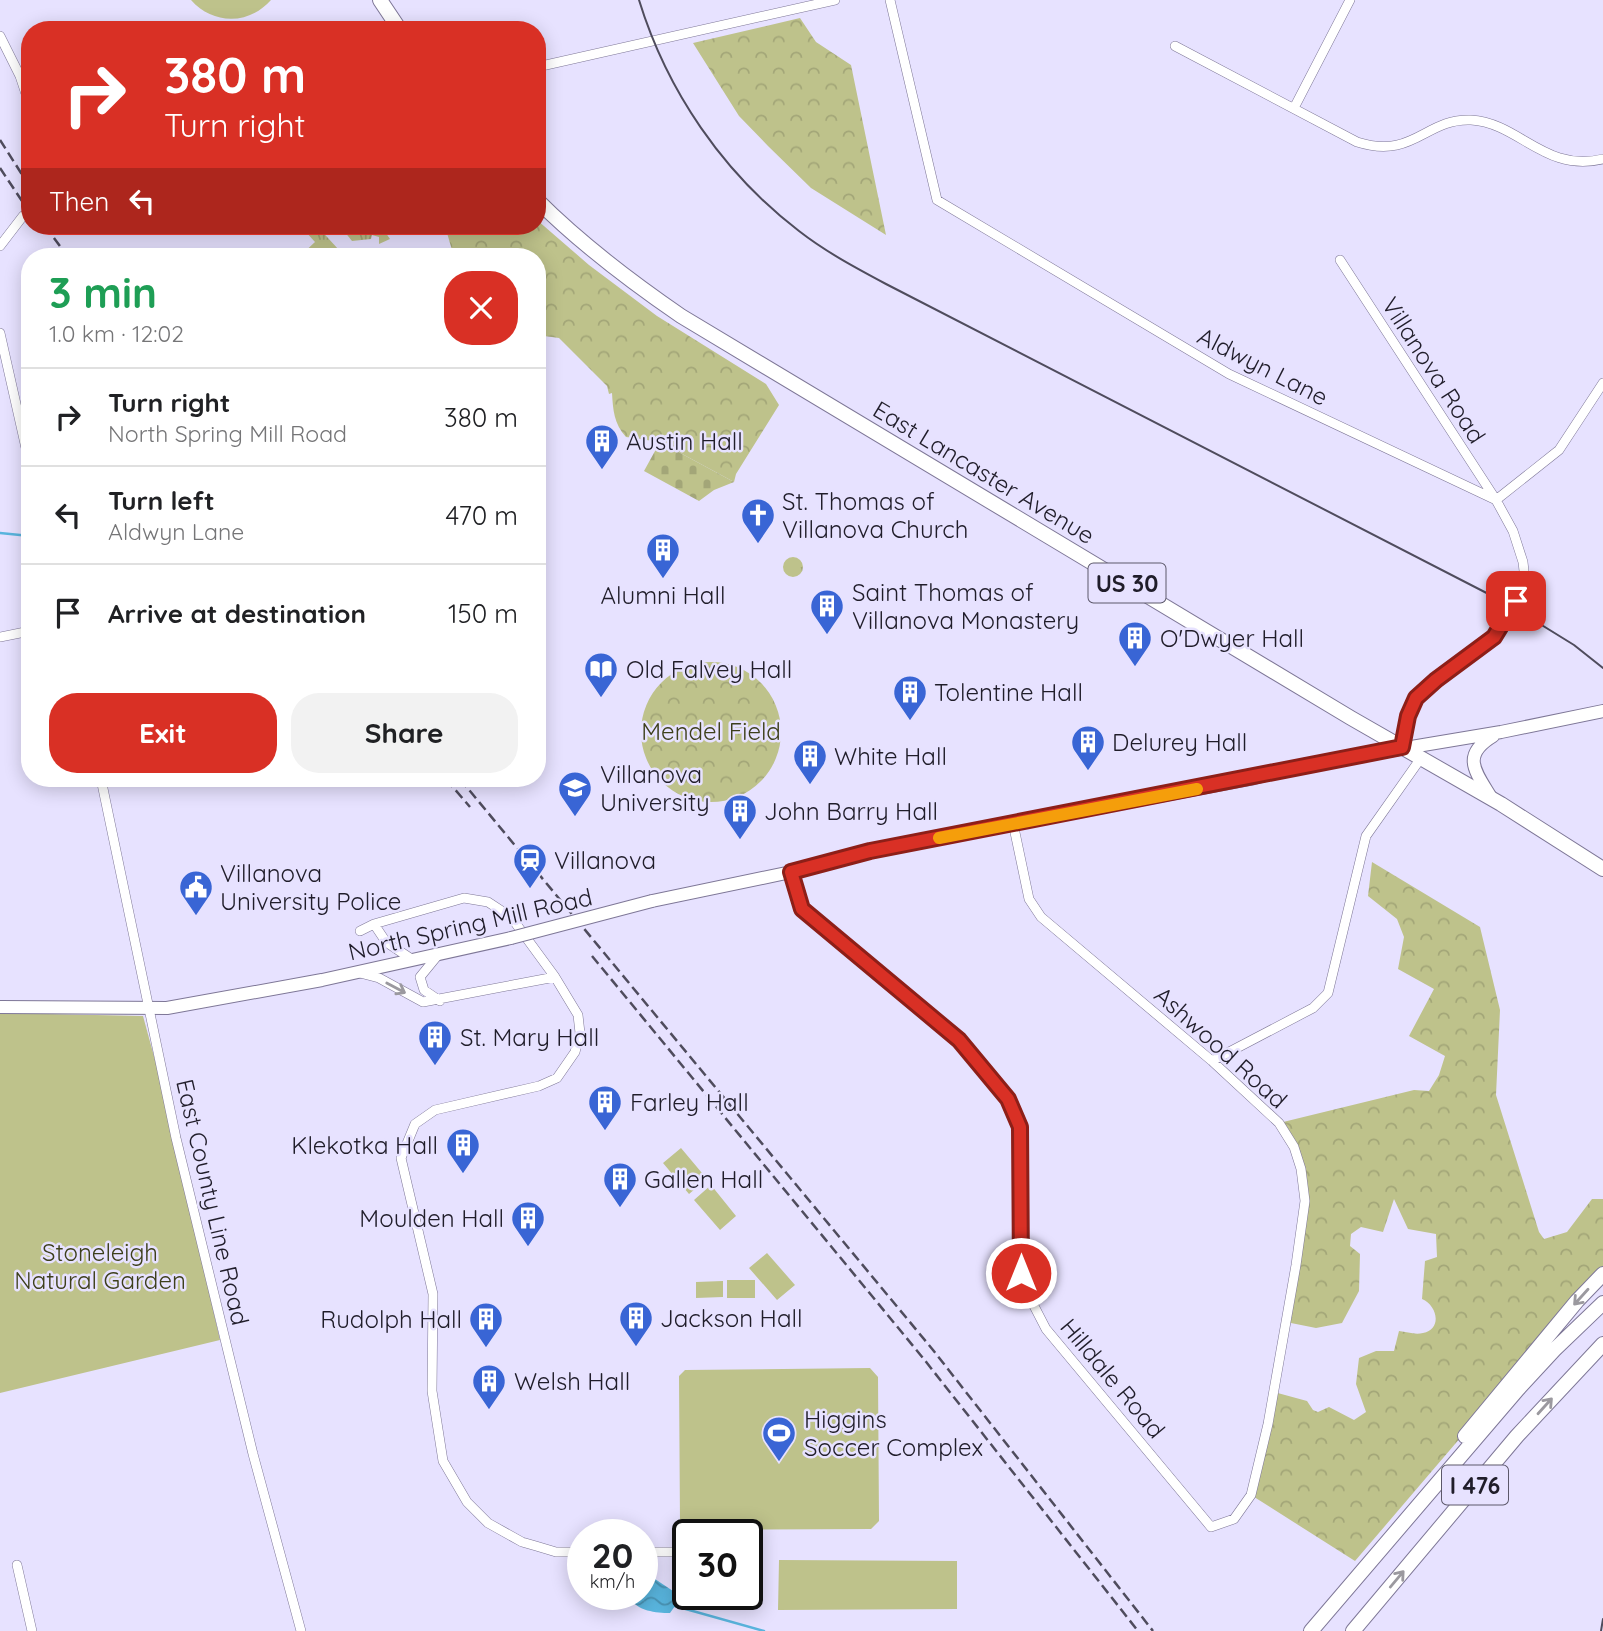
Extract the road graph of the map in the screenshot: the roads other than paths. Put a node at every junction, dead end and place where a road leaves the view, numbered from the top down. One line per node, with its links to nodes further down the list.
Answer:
1 (380, 0): 5 (highway)
2 (835, 0): 8 (street)
3 (890, 0): 19 (street, Aldwyn Lane)
4 (1350, 0): 10 (street)
5 (394, 21)
6 (0, 36): 9 (street)
7 (1175, 46): 10 (street)
8 (546, 65)
9 (21, 79)
10 (1294, 108): 11 (street)
11 (1603, 159)
12 (546, 209): 24 (highway, East Lancaster Avenue / US 30)
13 (21, 219): 14 (street)
14 (0, 246)
15 (1340, 260): 19 (street, Villanova Road)
16 (0, 333): 18 (street)
17 (1603, 383): 19 (street)
18 (21, 426)
19 (1496, 500): 24 (street)
20 (21, 633): 21 (street)
21 (0, 637)
22 (1603, 711): 23 (main road, North Spring Mill Road)
23 (1501, 732): 24 (main road, North Spring Mill Road); 27 (main road)
24 (1402, 747): 25 (highway, East Lancaster Avenue / US 30); 28 (main road, North Spring Mill Road)
25 (1421, 758): 27 (highway, East Lancaster Avenue / US 30); 40 (street)
26 (103, 787): 39 (street, East County Line Road)
27 (1492, 799): 29 (highway, East Lancaster Avenue / US 30)
28 (1013, 823): 30 (main road, North Spring Mill Road); 40 (street, Ashwood Road)
29 (1603, 870)
30 (791, 872): 33 (main road, North Spring Mill Road, bridge); 45 (street, Hilldale Road)
31 (374, 924): 32 (street); 34 (street); 36 (street)
32 (360, 931)
33 (438, 954): 34 (main road, North Spring Mill Road); 37 (street)
34 (413, 960): 35 (main road, North Spring Mill Road)
35 (352, 974): 37 (street, one-way to 37); 39 (main road, North Spring Mill Road)
36 (555, 977): 37 (street); 46 (street)
37 (440, 1001)
38 (0, 1007): 39 (main road, North Spring Mill Road)
39 (151, 1009): 49 (street, East County Line Road)
40 (1213, 1061): 45 (street, Ashwood Road)
41 (1603, 1274): 44 (highway, one-way to 44)
42 (1603, 1303): 44 (highway, I 476)
43 (1603, 1345): 51 (highway, I 476, one-way to 43)
44 (1424, 1498): 50 (highway, I 476)
45 (1211, 1527)
46 (567, 1552)
47 (17, 1565): 48 (street)
48 (32, 1631)
49 (301, 1631)
50 (1311, 1631)
51 (1353, 1631)

